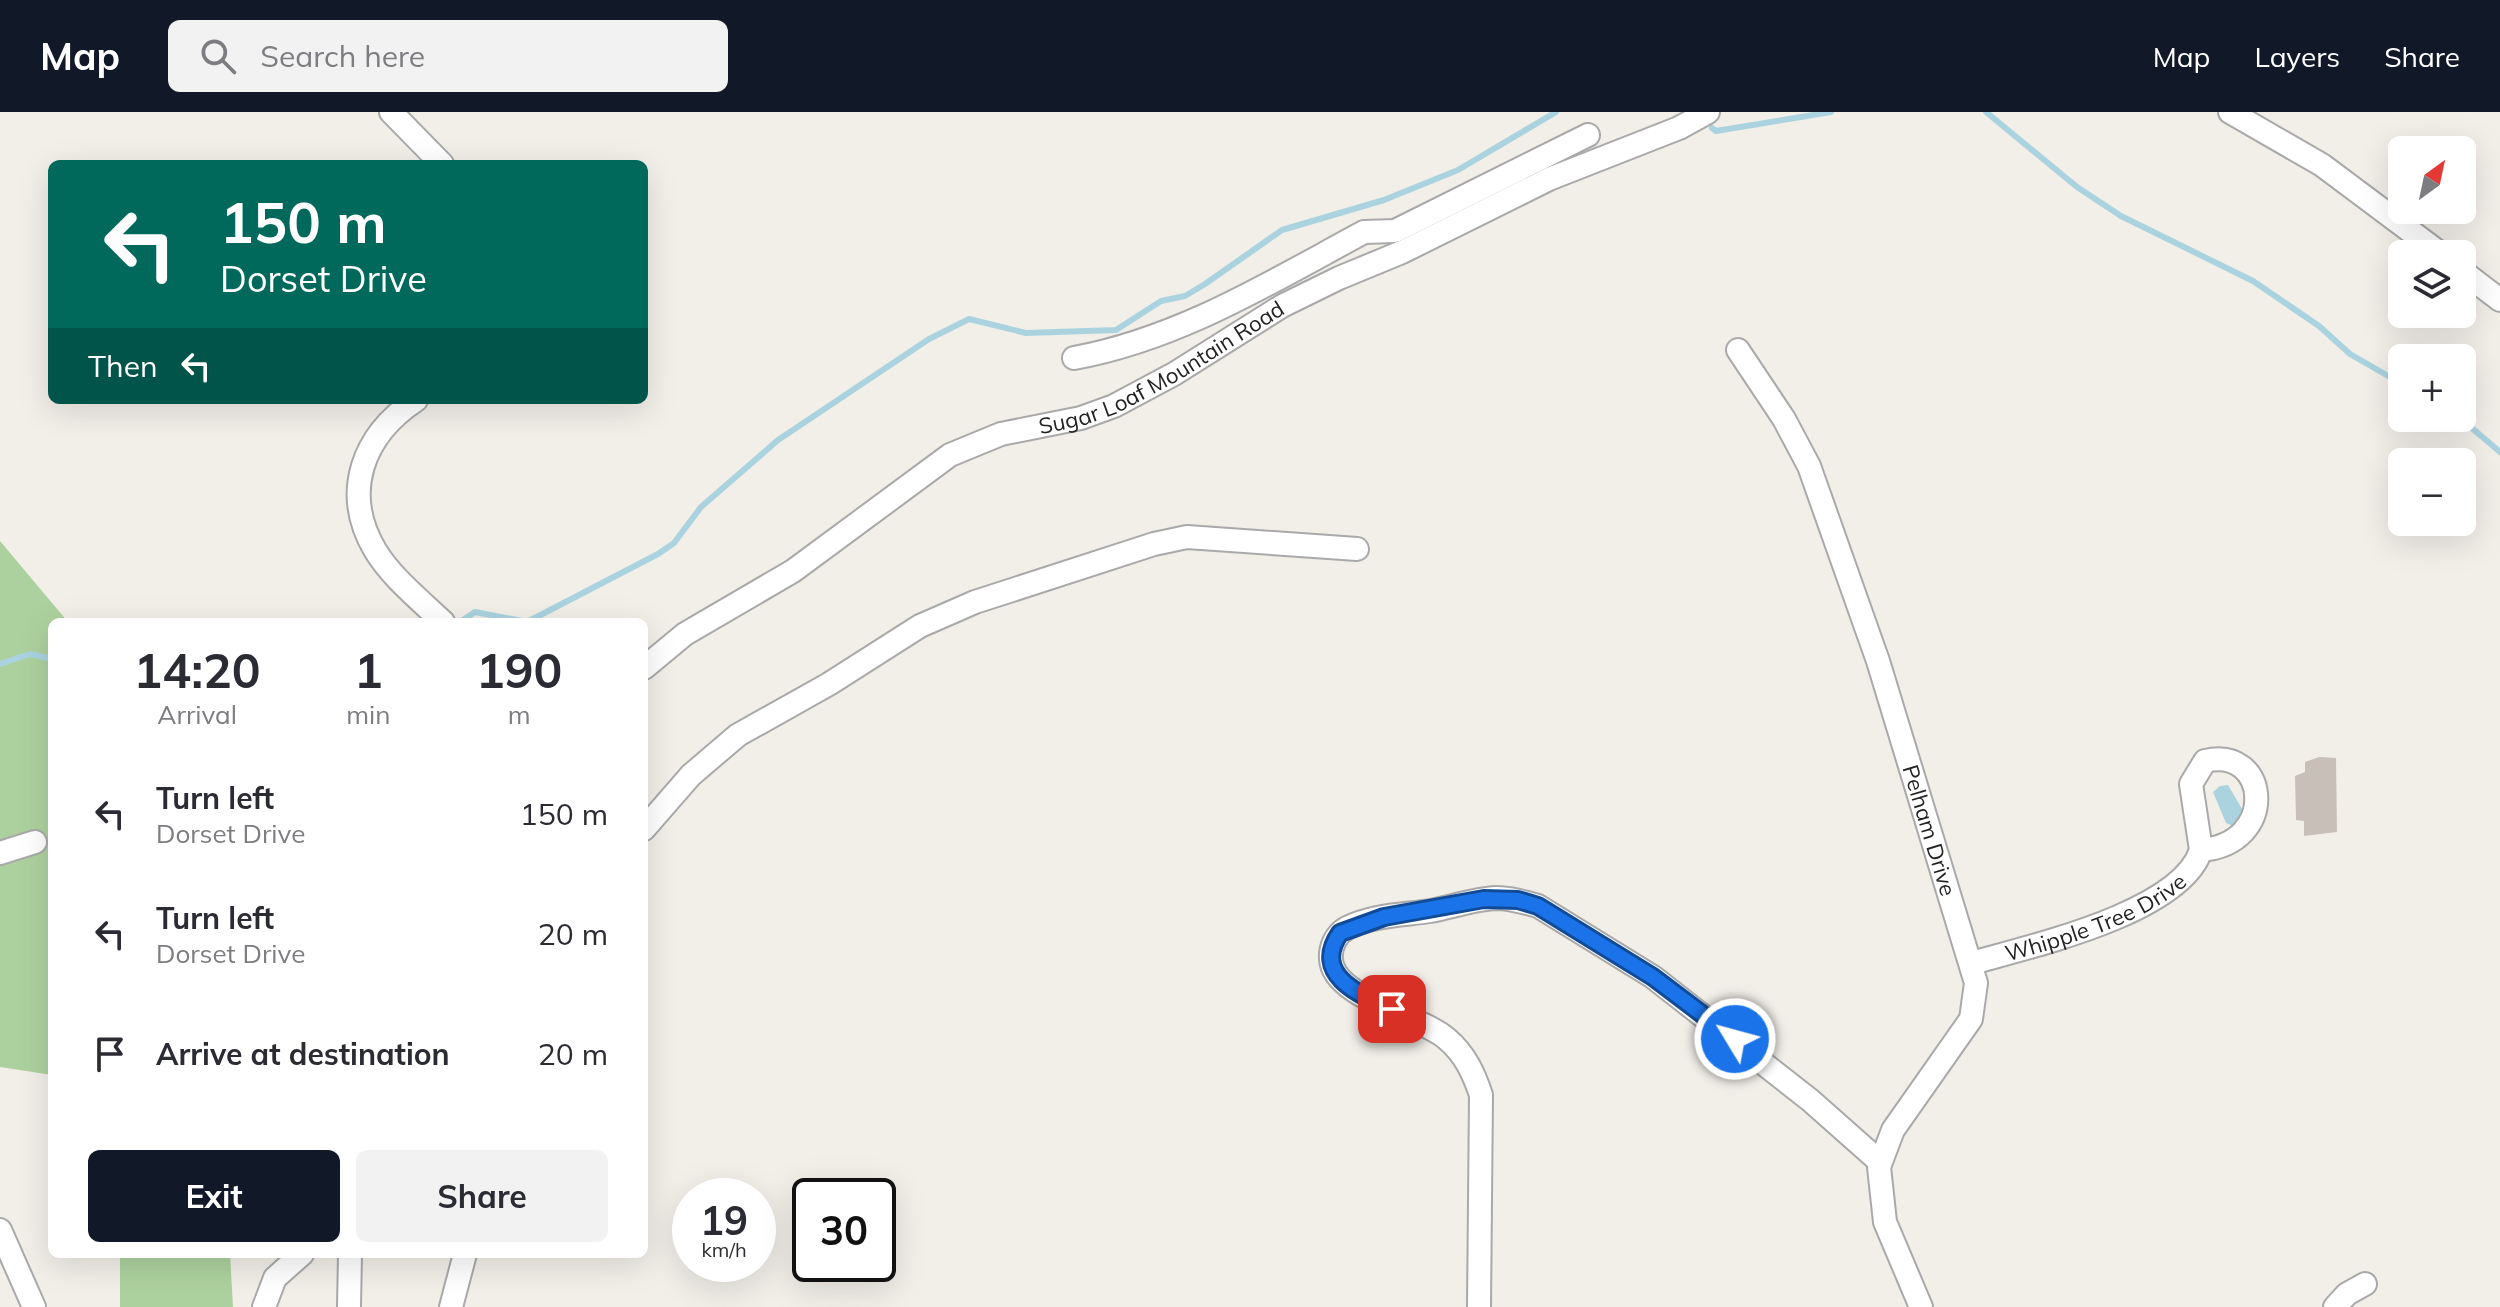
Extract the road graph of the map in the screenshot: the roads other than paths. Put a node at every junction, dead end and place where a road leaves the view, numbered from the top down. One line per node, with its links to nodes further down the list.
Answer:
1 (391, 112): 5 (street)
2 (1708, 112): 7 (street, Sugar Loaf Mountain Road)
3 (2230, 112): 6 (street)
4 (1588, 135): 7 (street)
5 (438, 160)
6 (2422, 240)
7 (1398, 242): 11 (street); 15 (street, Sugar Loaf Mountain Road)
8 (2476, 282): 9 (street)
9 (2500, 300)
10 (1738, 350): 20 (street, Pelham Drive)
11 (1074, 358)
12 (410, 404): 14 (street)
13 (1357, 549): 16 (street)
14 (439, 618)
15 (648, 665)
16 (648, 824)
17 (35, 842): 19 (street)
18 (2201, 850): 20 (street, Whipple Tree Drive)
19 (0, 853)
20 (1972, 963): 21 (street, Pelham Drive)
21 (1880, 1162): 31 (street); 32 (street, Pelham Drive)
22 (0, 1230): 27 (street)
23 (298, 1258): 28 (street)
24 (350, 1258): 29 (street)
25 (464, 1258): 30 (street)
26 (2365, 1284): 33 (street)
27 (34, 1307)
28 (264, 1307)
29 (349, 1307)
30 (451, 1307)
31 (1479, 1307)
32 (1921, 1307)
33 (2335, 1307)

